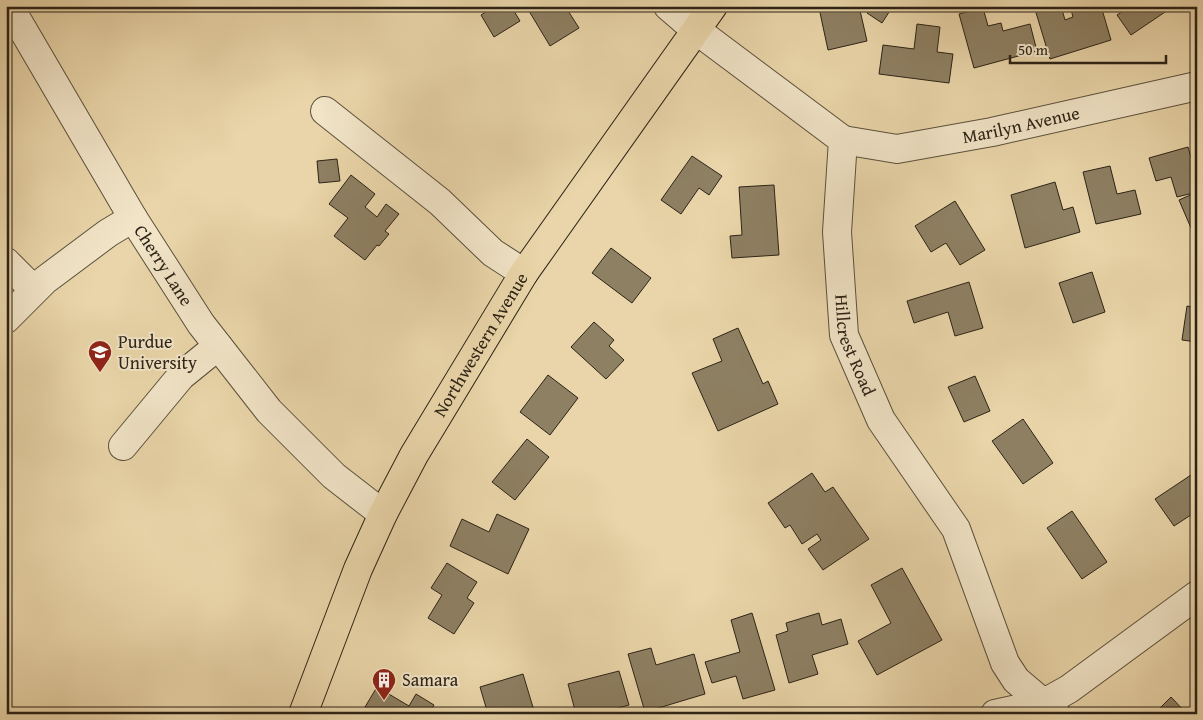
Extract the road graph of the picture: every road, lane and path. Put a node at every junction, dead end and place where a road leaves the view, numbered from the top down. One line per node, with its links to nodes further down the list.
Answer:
1 (668, 6): 4 (street)
2 (713, 6): 4 (main road, Northwestern Avenue)
3 (11, 19): 8 (street, Cherry Lane)
4 (696, 30): 7 (street); 10 (main road, Northwestern Avenue)
5 (1197, 86): 7 (street, Marilyn Avenue)
6 (325, 111): 10 (street)
7 (843, 140): 17 (street, Hillcrest Road)
8 (132, 218): 11 (street); 13 (street, Cherry Lane)
9 (6, 262): 11 (street)
10 (524, 273): 15 (main road, Northwestern Avenue)
11 (34, 290): 12 (street)
12 (6, 319)
13 (218, 346): 14 (street); 15 (street, Cherry Lane)
14 (123, 446)
15 (383, 514): 18 (main road, Northwestern Avenue)
16 (1197, 595): 17 (street)
17 (1050, 708): 19 (street)
18 (303, 714)
19 (995, 714)

